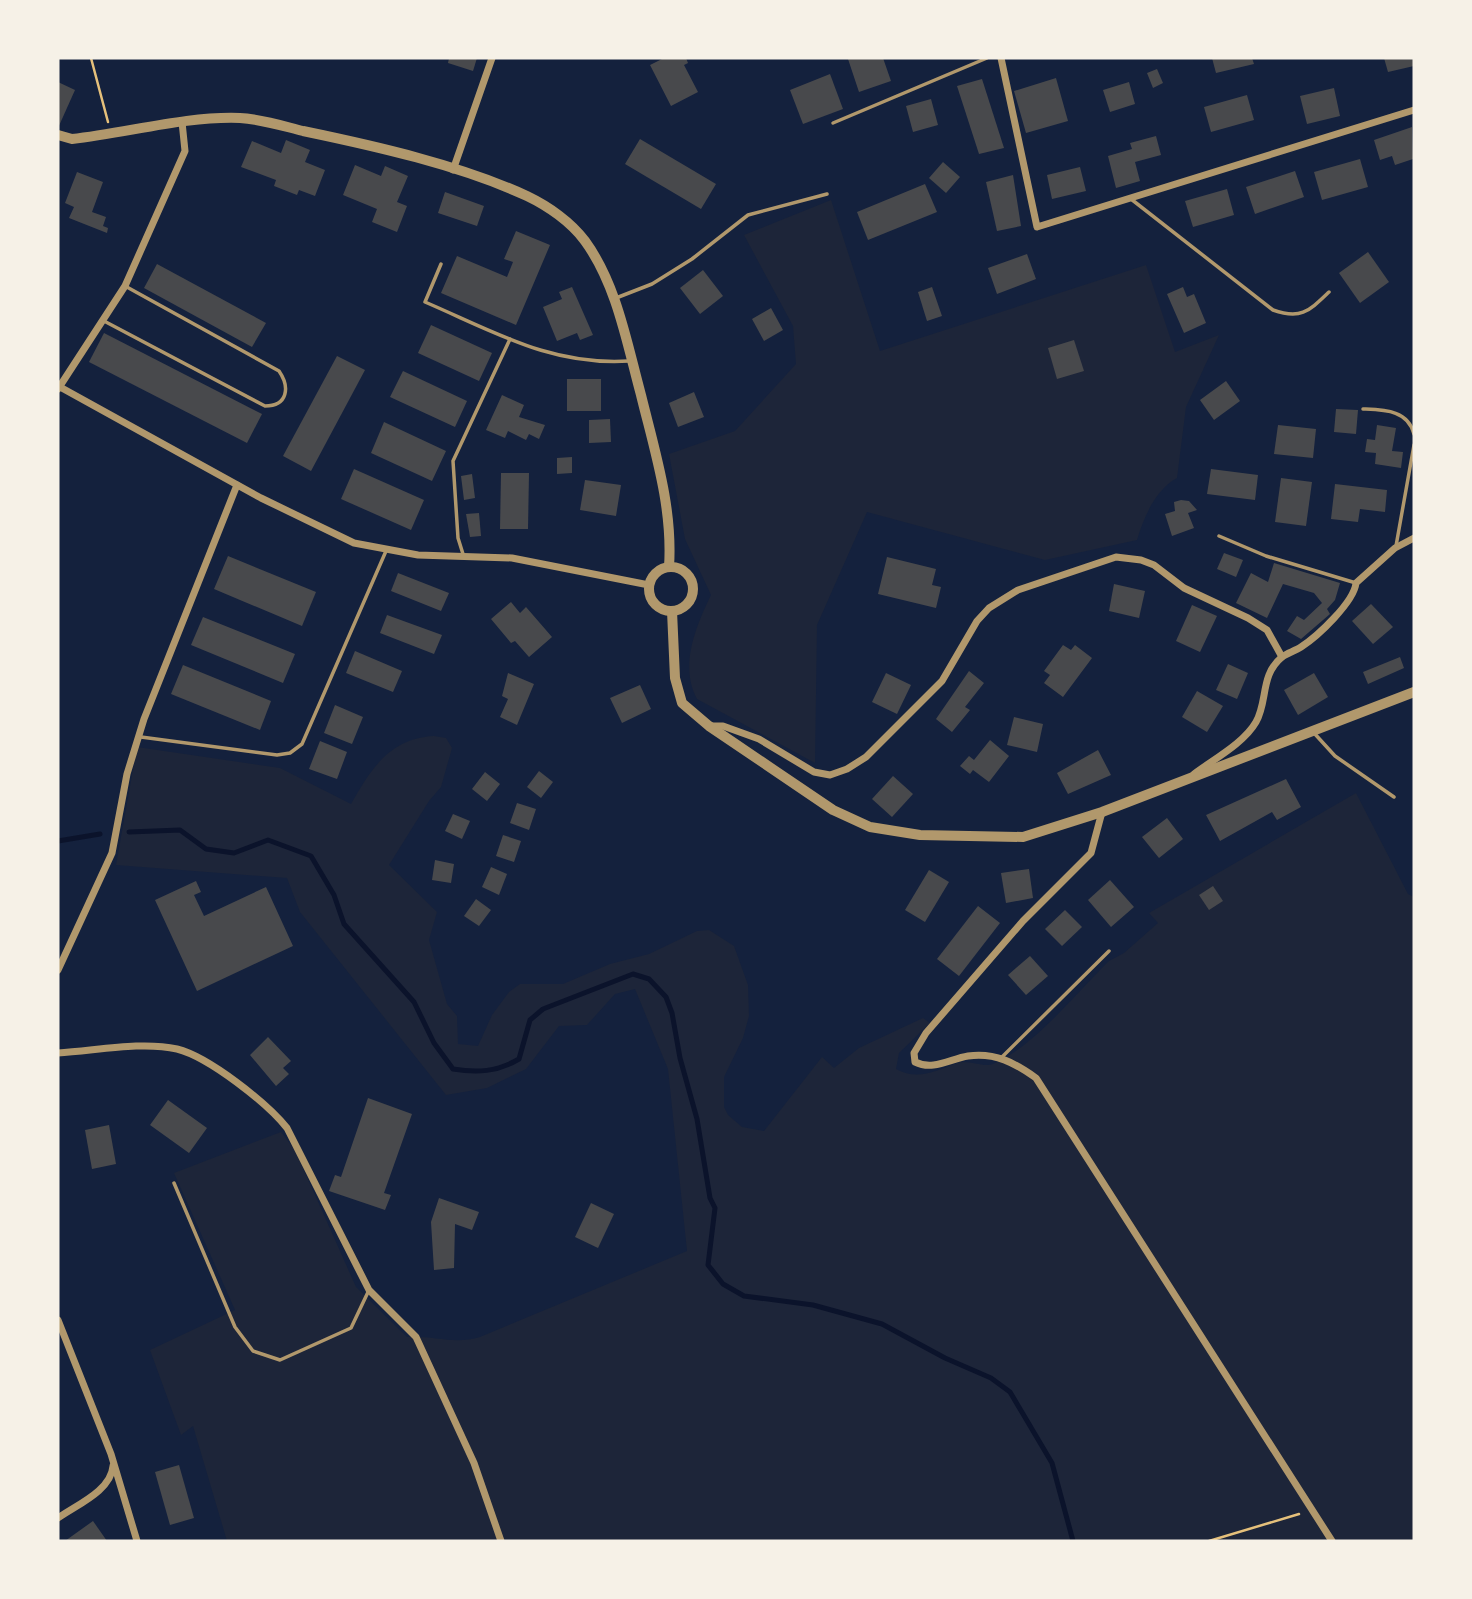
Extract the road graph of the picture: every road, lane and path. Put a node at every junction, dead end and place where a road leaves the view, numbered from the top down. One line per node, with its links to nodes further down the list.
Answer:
1 (91, 58): 9 (path)
2 (492, 58): 10 (street)
3 (987, 58): 7 (lane)
4 (1001, 58): 12 (street)
5 (1414, 110): 12 (street)
6 (182, 122): 9 (street); 10 (street); 14 (street)
7 (833, 123)
8 (58, 135): 9 (street)
9 (112, 135)
10 (453, 170): 16 (street)
11 (827, 194): 16 (lane)
12 (1129, 198): 15 (lane)
13 (441, 264): 18 (lane)
14 (125, 286): 17 (street); 17 (lane)
15 (1329, 292)
16 (614, 299): 19 (street)
17 (104, 321): 20 (street)
18 (510, 339): 19 (lane); 29 (lane)
19 (632, 361): 30 (street)
20 (60, 384): 24 (street)
21 (1363, 410): 22 (lane)
22 (1414, 434)
23 (1414, 445): 27 (lane)
24 (237, 485): 28 (street); 38 (street)
25 (1219, 536): 31 (lane)
26 (1414, 538): 27 (street)
27 (1395, 548): 31 (street)
28 (386, 551): 29 (street); 38 (lane)
29 (463, 554): 32 (street)
30 (669, 567): 32 (street); 33 (street)
31 (1356, 583): 34 (street)
32 (649, 585): 33 (street)
33 (672, 611): 36 (street)
34 (1282, 657): 36 (street); 39 (street)
35 (1414, 692): 37 (street)
36 (709, 726): 41 (street)
37 (1312, 731): 39 (street); 40 (lane)
38 (138, 737): 43 (street)
39 (1188, 778): 41 (street)
40 (1394, 797)
41 (1102, 812): 45 (street)
42 (1109, 951): 45 (lane)
43 (58, 970)
44 (58, 1053): 47 (street)
45 (1001, 1058): 50 (street)
46 (174, 1182): 47 (lane)
47 (369, 1290): 53 (street)
48 (58, 1320): 49 (street)
49 (113, 1462): 51 (street); 52 (street)
50 (1313, 1511): 54 (path); 55 (street)
51 (58, 1518)
52 (137, 1541)
53 (501, 1541)
54 (1209, 1541)
55 (1332, 1541)

